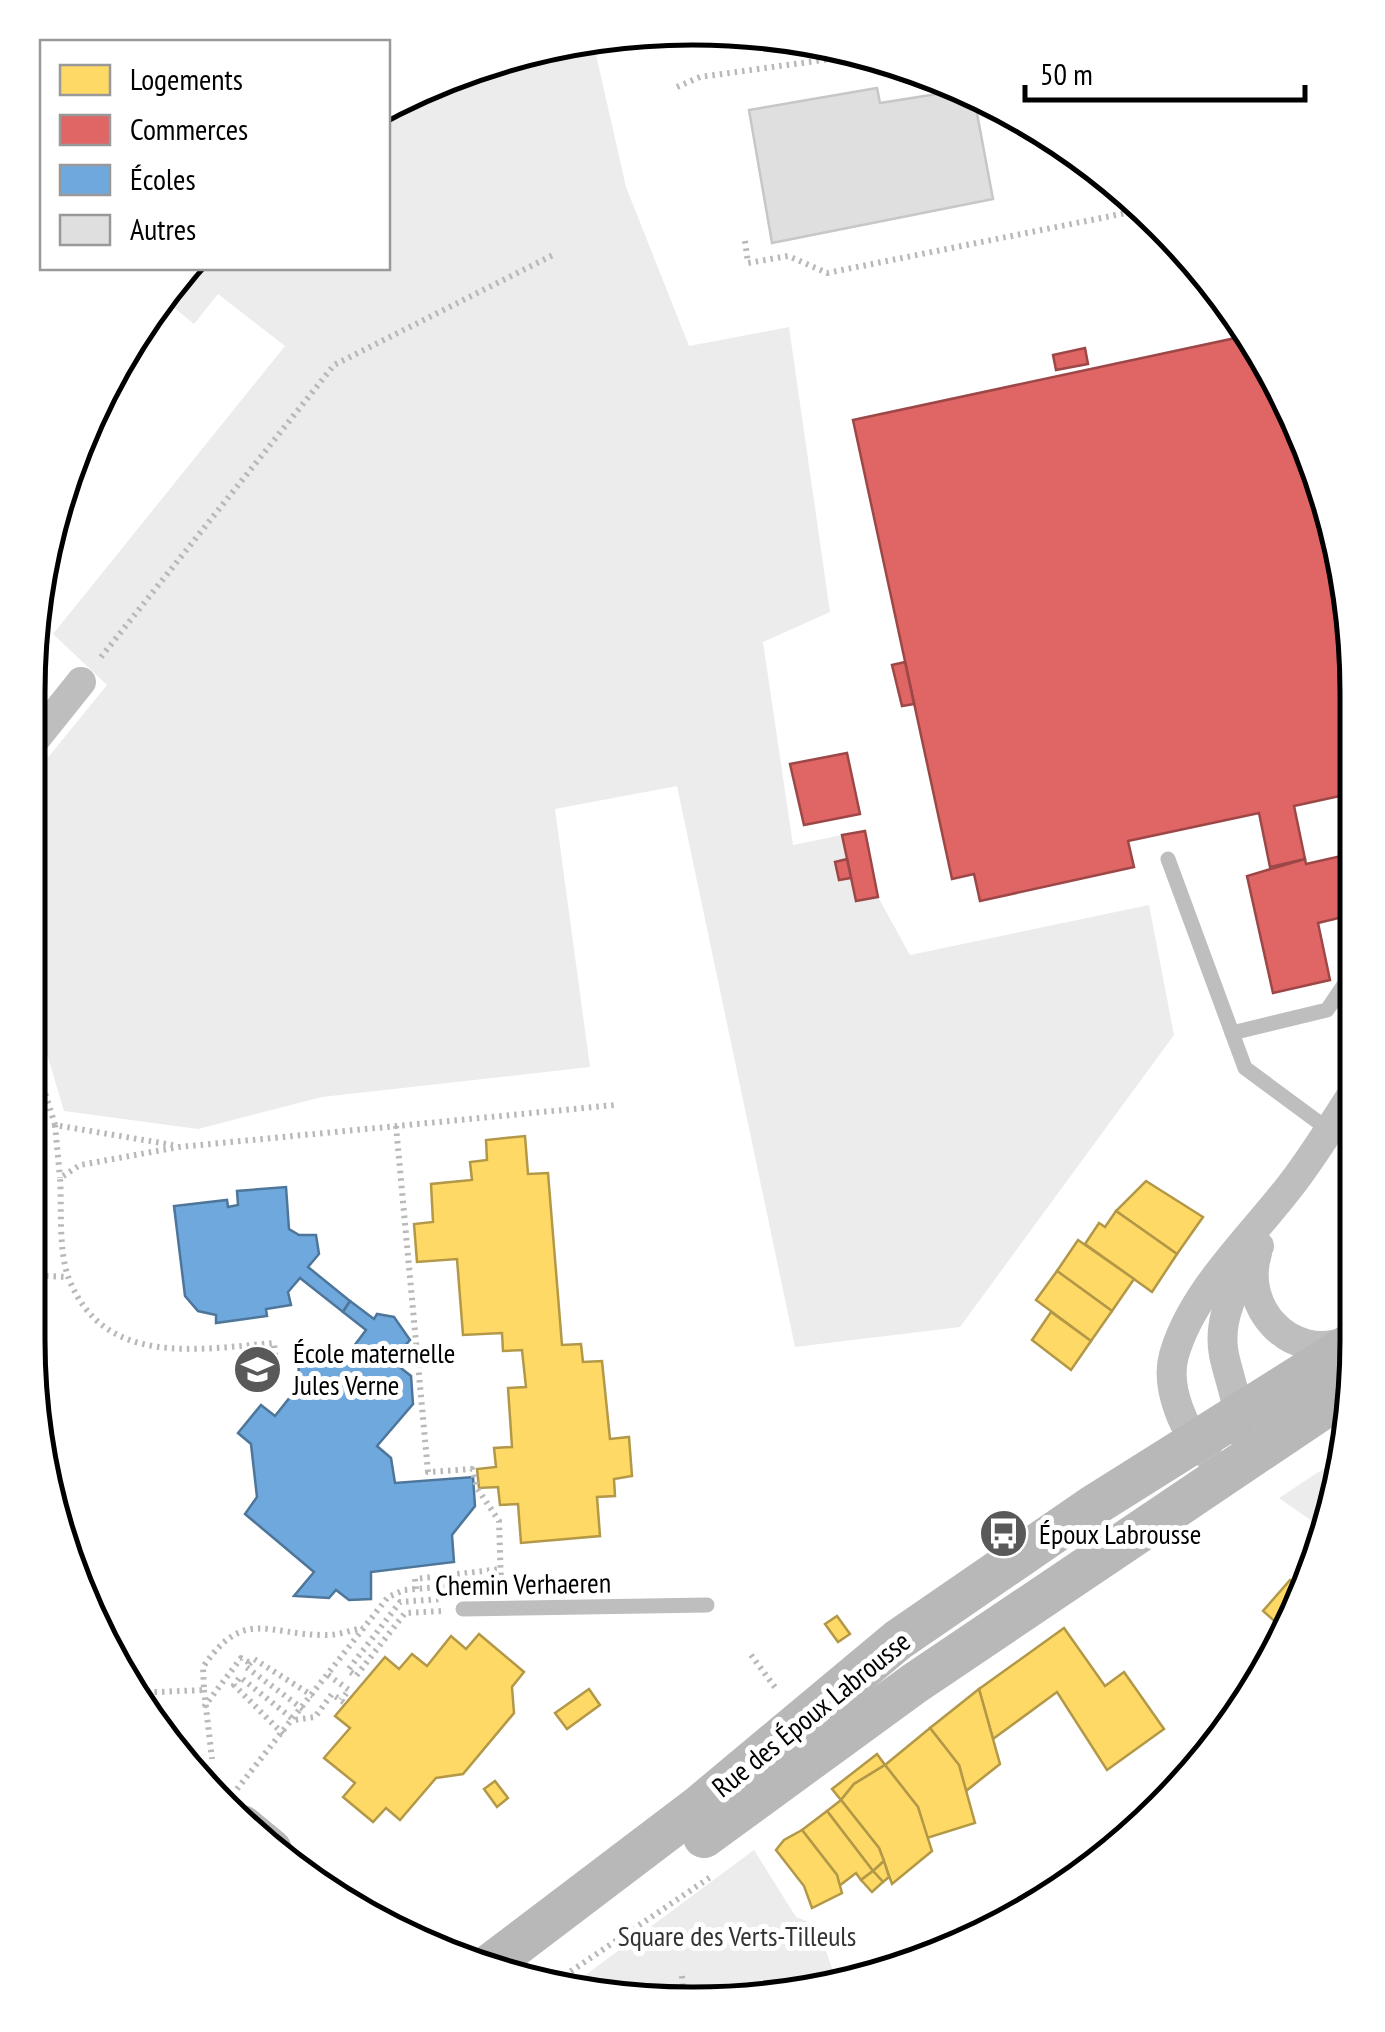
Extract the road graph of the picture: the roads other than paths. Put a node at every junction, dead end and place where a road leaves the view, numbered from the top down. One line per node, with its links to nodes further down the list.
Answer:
1 (80, 682): 2 (street)
2 (45, 727)
3 (1168, 859): 5 (lane)
4 (1340, 991): 5 (lane)
5 (1232, 1033): 7 (lane)
6 (1340, 1114): 7 (street, Rue des Époux Labrousse)
7 (1329, 1130): 8 (street, Rue des Époux Labrousse)
8 (1298, 1176): 9 (street, Rue des Époux Labrousse); 14 (street, Rue des Époux Labrousse)
9 (1259, 1246): 10 (street, Rue des Époux Labrousse); 13 (street, Rue des Époux Labrousse)
10 (1340, 1343)
11 (1340, 1351): 13 (main road, Rue des Époux Labrousse)
12 (1337, 1399): 15 (main road, Rue des Époux Labrousse)
13 (1239, 1414): 14 (main road, Rue des Époux Labrousse); 15 (street, Rue des Époux Labrousse)
14 (1196, 1442): 15 (street); 18 (main road, Rue des Époux Labrousse)
15 (1233, 1468): 19 (main road, Rue des Époux Labrousse)
16 (707, 1606): 17 (lane, Chemin Verhaeren)
17 (464, 1609)
18 (499, 1958)
19 (529, 1966)

